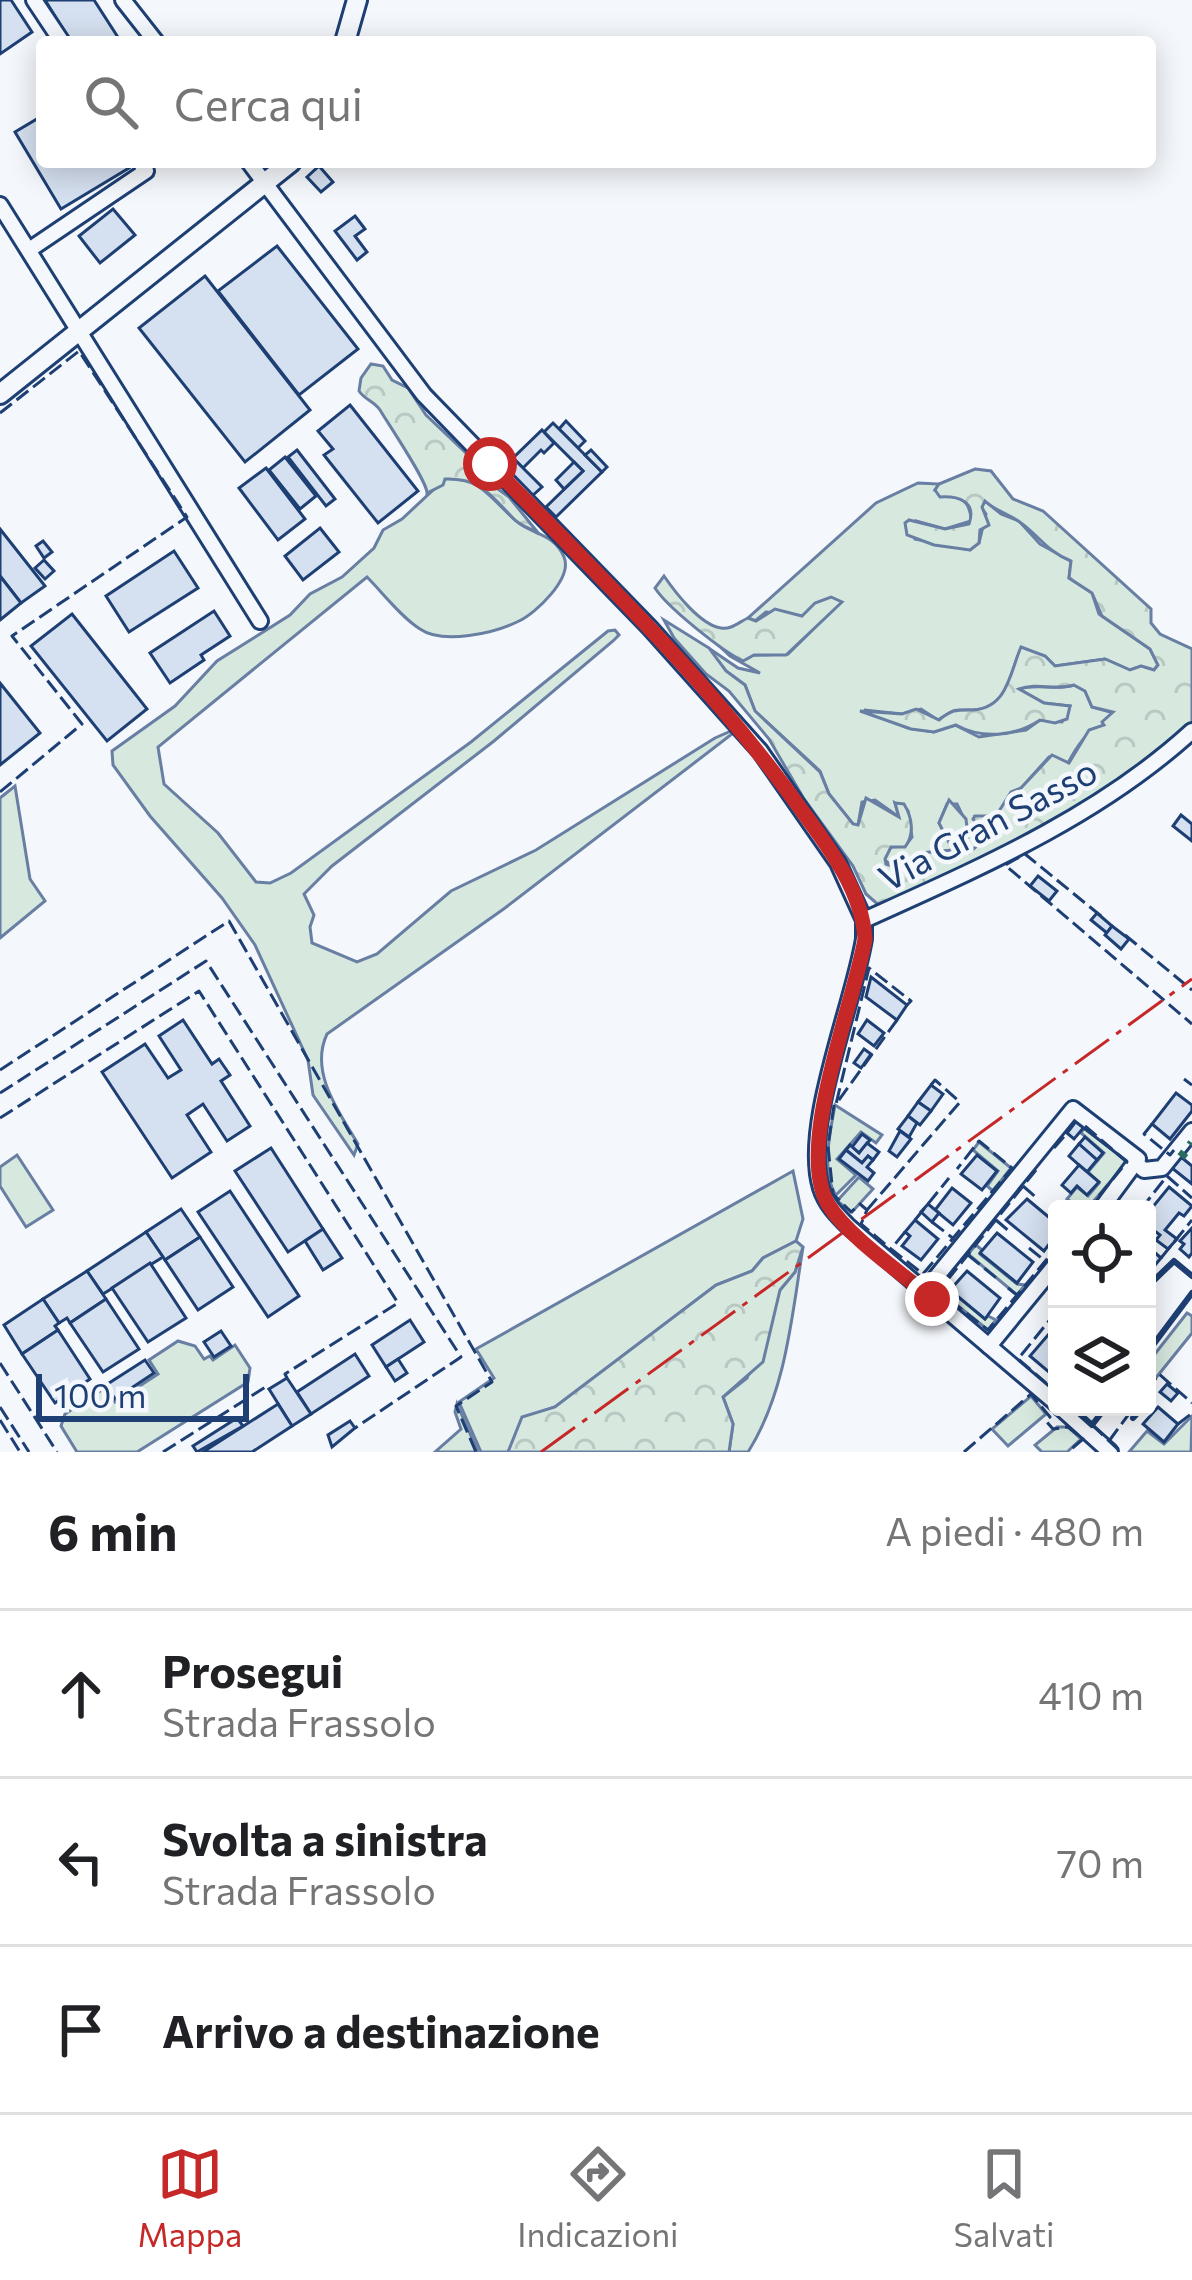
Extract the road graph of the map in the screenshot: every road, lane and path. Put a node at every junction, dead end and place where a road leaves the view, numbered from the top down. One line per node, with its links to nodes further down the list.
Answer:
1 (34, 0): 4 (street)
2 (123, 0): 5 (street)
3 (358, 0): 6 (street)
4 (58, 36)
5 (151, 36)
6 (347, 36)
7 (144, 168): 12 (street)
8 (254, 168): 10 (street)
9 (284, 168): 10 (street)
10 (266, 184): 13 (street); 17 (street)
11 (0, 205): 12 (street)
12 (29, 250): 13 (street)
13 (80, 332): 14 (street); 15 (street)
14 (0, 394)
15 (260, 621)
16 (1192, 730): 17 (street, Via Gran Sasso)
17 (864, 920): 22 (street)
18 (1192, 1131): 19 (street)
19 (1137, 1164): 20 (street); 22 (street)
20 (1108, 1200)
21 (1048, 1274): 23 (street)
22 (924, 1292): 23 (street)
23 (989, 1346): 24 (street)
24 (1048, 1397)
25 (1070, 1416): 26 (street)
26 (1110, 1452)

